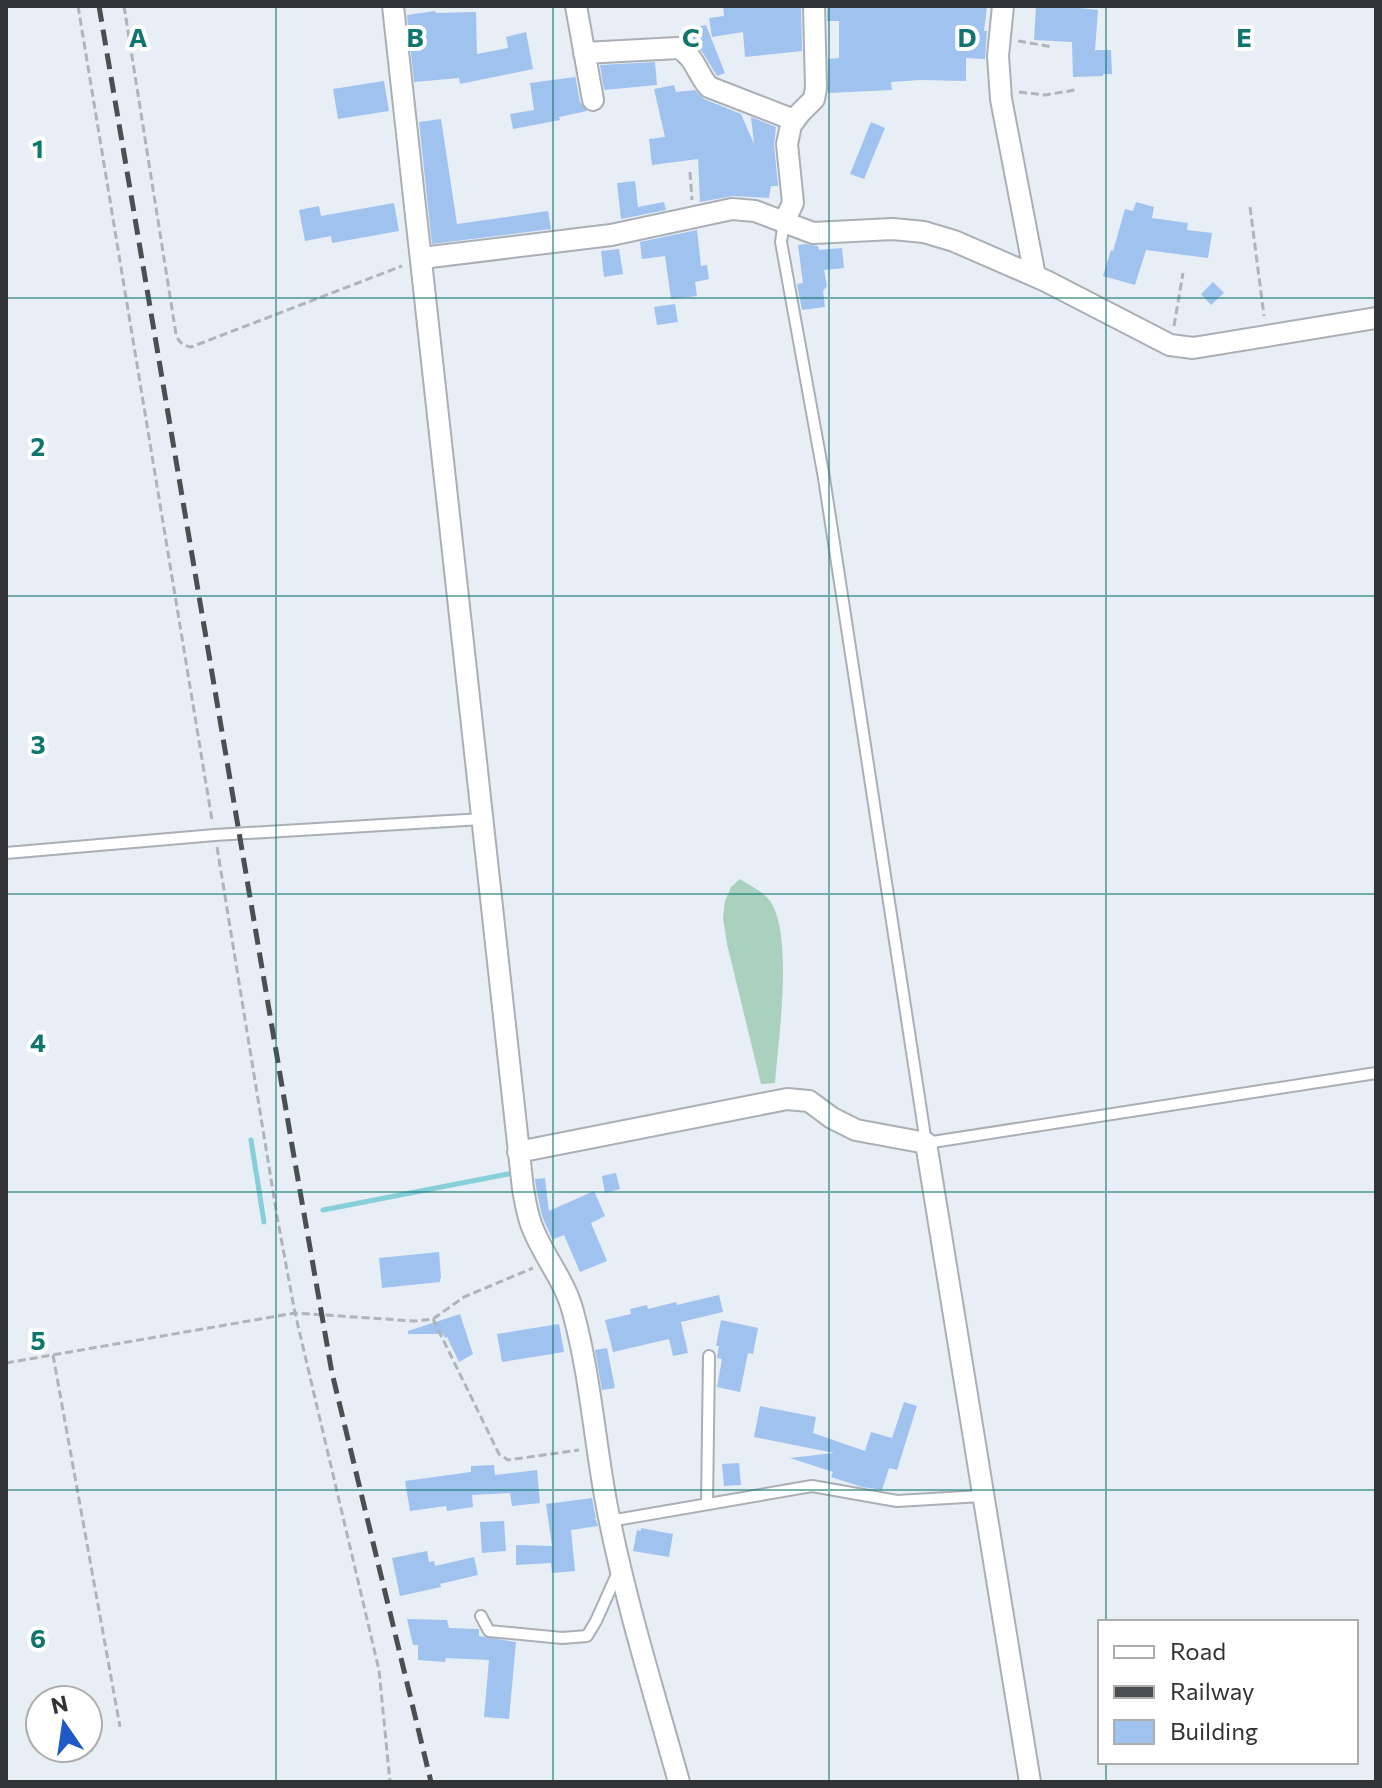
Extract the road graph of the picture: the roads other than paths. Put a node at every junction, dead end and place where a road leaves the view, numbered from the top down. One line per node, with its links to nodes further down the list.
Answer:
1 (393, 6): 9 (street)
2 (576, 6): 5 (street)
3 (814, 6): 7 (street)
4 (1003, 6): 10 (street)
5 (584, 53): 6 (street); 7 (street)
6 (593, 100)
7 (794, 120): 8 (street)
8 (784, 222): 9 (street); 10 (street); 15 (lane)
9 (422, 258): 12 (street)
10 (1035, 276): 11 (street)
11 (1376, 318)
12 (482, 819): 13 (lane); 16 (street)
13 (6, 853)
14 (1376, 1073): 15 (lane)
15 (926, 1143): 16 (street); 18 (street)
16 (518, 1152): 20 (street)
17 (709, 1356): 19 (lane)
18 (982, 1496): 19 (lane); 24 (street)
19 (707, 1503): 20 (lane)
20 (610, 1521): 21 (street)
21 (621, 1567): 22 (lane); 23 (street)
22 (481, 1616)
23 (679, 1782)
24 (1030, 1782)

